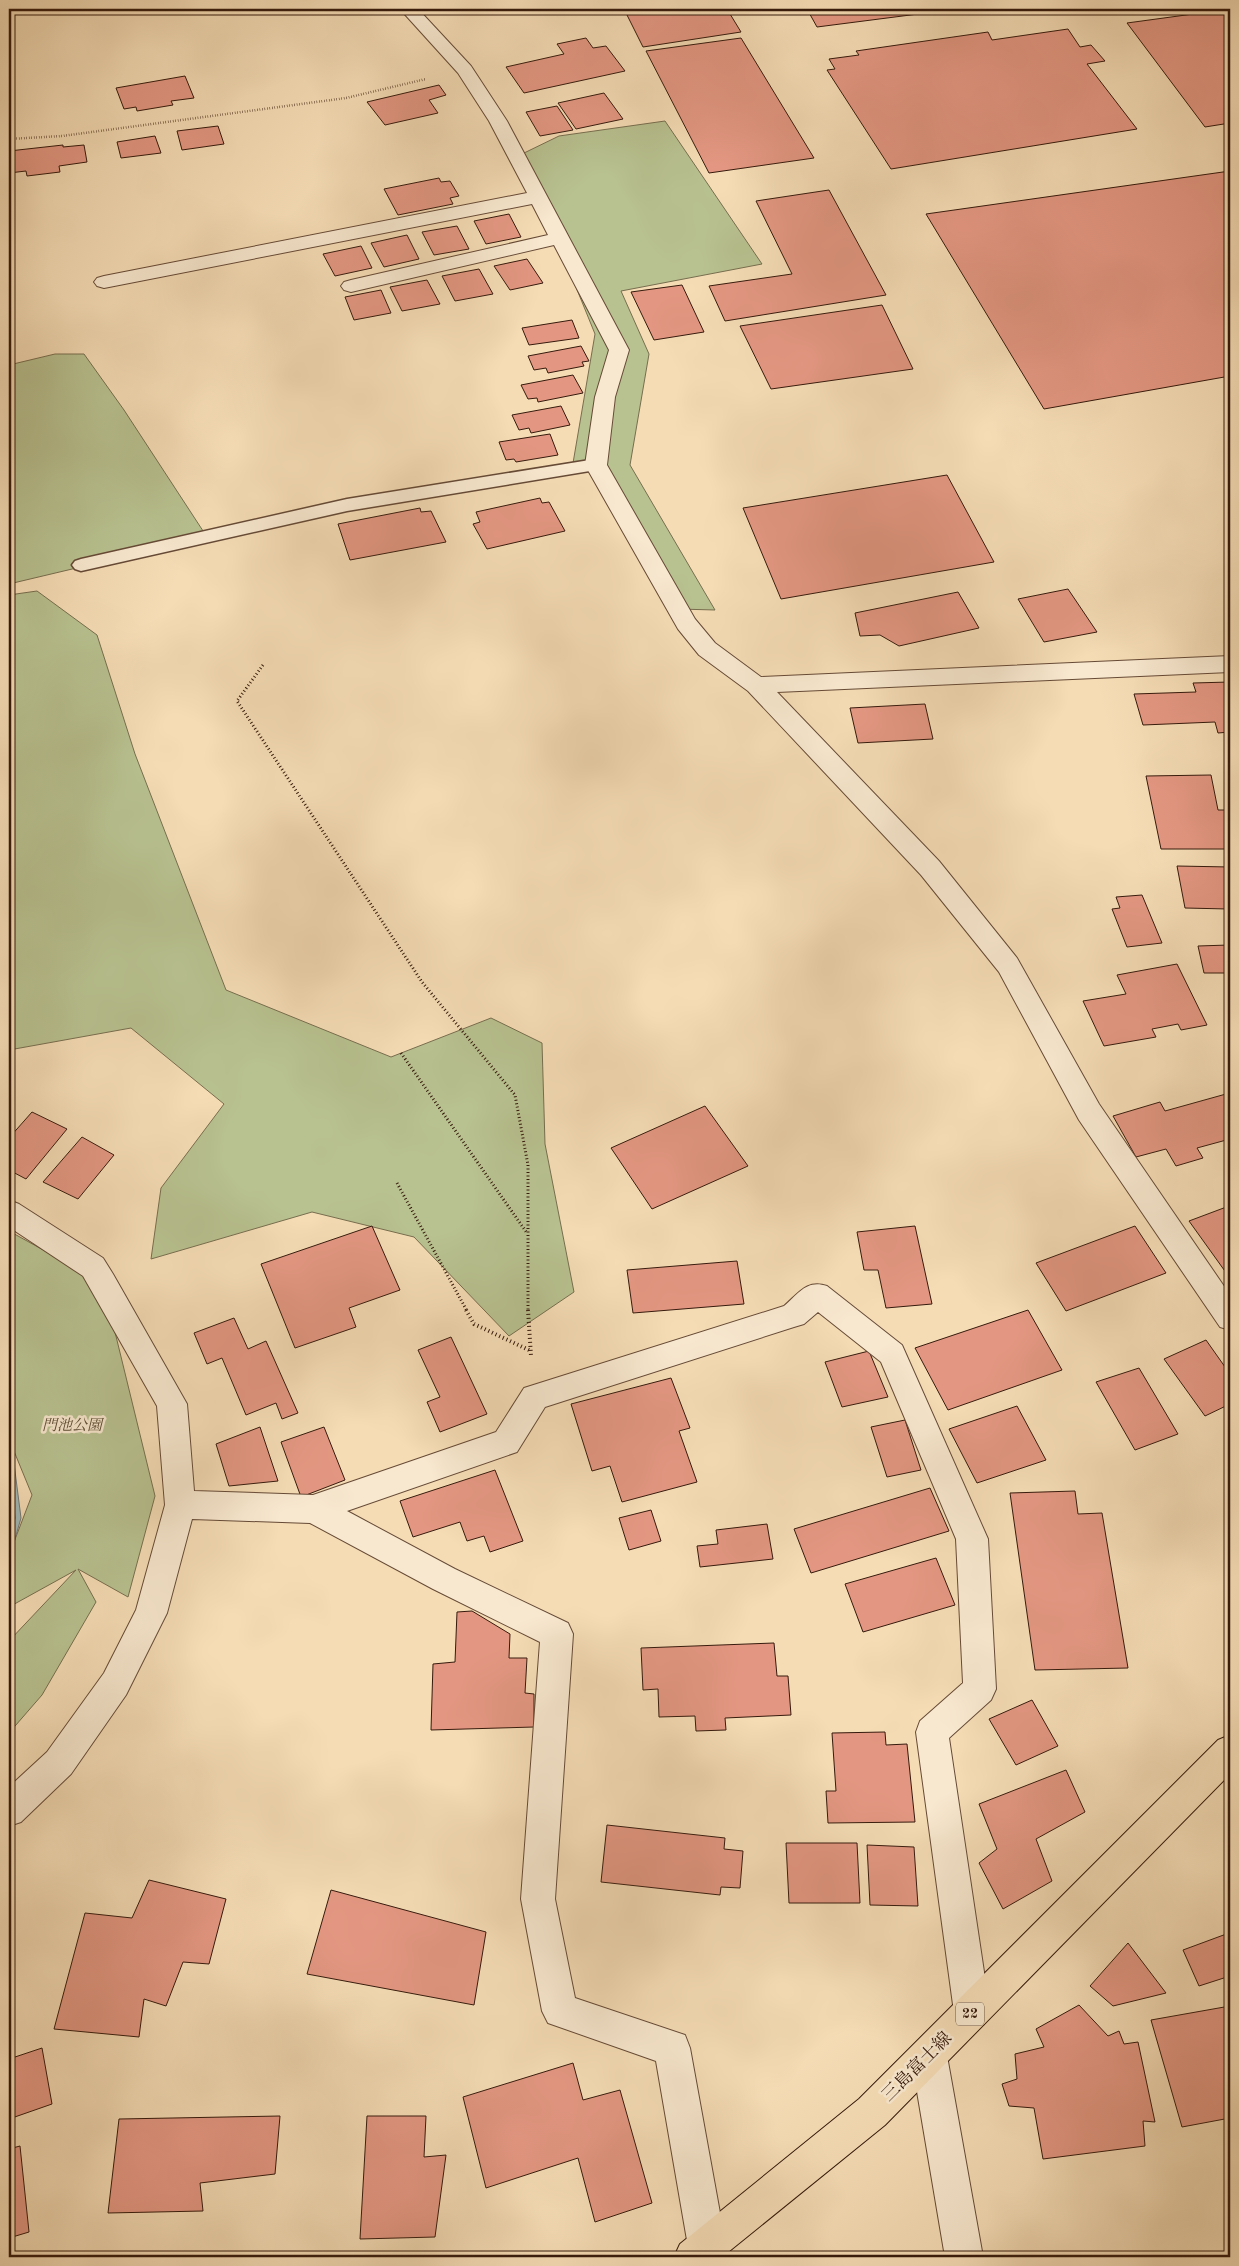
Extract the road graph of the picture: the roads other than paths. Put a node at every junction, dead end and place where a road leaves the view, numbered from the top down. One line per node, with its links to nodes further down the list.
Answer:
1 (410, 9): 2 (street)
2 (538, 197): 3 (street); 4 (street)
3 (560, 238): 5 (street); 6 (street)
4 (104, 282)
5 (351, 286)
6 (596, 465): 7 (lane); 9 (street)
7 (81, 565)
8 (1230, 664): 9 (street)
9 (756, 685): 11 (street)
10 (9, 1212): 12 (street)
11 (1230, 1318)
12 (180, 1506): 13 (street); 15 (street)
13 (313, 1509): 16 (street); 18 (street)
14 (1230, 1751): 16 (main road, 三島富士線 / 22)
15 (9, 1810)
16 (972, 2012): 17 (main road, 三島富士線 / 22)
17 (929, 2056): 18 (main road, 三島富士線 / 22); 19 (street)
18 (700, 2251)
19 (964, 2257)

